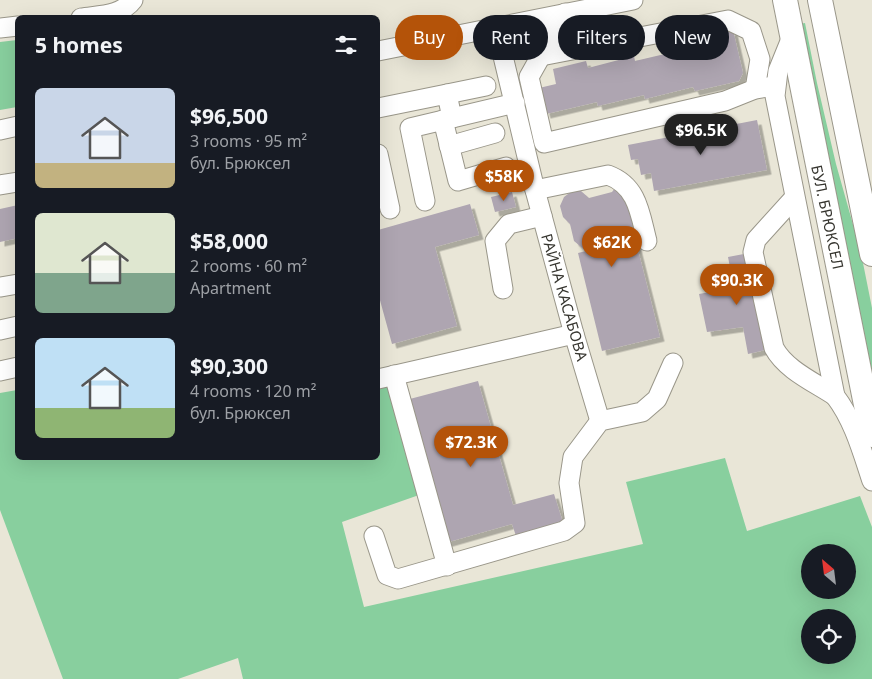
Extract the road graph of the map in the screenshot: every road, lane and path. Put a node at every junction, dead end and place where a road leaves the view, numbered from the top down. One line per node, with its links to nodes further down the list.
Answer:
1 (133, 0): 6 (street)
2 (785, 0): 11 (main road, БУЛ. БРЮКСЕЛ)
3 (820, 0): 38 (main road)
4 (622, 1): 5 (street)
5 (565, 13): 7 (street); 12 (street)
6 (101, 15)
7 (548, 16)
8 (15, 26): 9 (street)
9 (0, 28)
10 (473, 32): 13 (street)
11 (791, 39): 18 (street); 49 (main road, БУЛ. БРЮКСЕЛ)
12 (548, 43)
13 (380, 52)
14 (548, 55): 19 (street)
15 (504, 60): 21 (street, РАЙНА КАСАБОВА)
16 (539, 60): 19 (street)
17 (486, 86): 20 (street)
18 (775, 86): 19 (street); 33 (street)
19 (755, 89)
20 (447, 94): 22 (street); 23 (street)
21 (514, 103): 23 (street); 32 (street, РАЙНА КАСАБОВА)
22 (380, 108)
23 (448, 119): 27 (street); 34 (street)
24 (15, 127): 25 (street)
25 (0, 130)
26 (496, 133): 27 (street)
27 (449, 146): 29 (street)
28 (380, 163): 35 (street)
29 (506, 167)
30 (15, 182): 31 (street)
31 (0, 185)
32 (535, 190): 36 (street, РАЙНА КАСАБОВА); 37 (street)
33 (794, 198): 47 (street); 47 (street)
34 (425, 201)
35 (390, 209)
36 (542, 216): 39 (street); 42 (street, РАЙНА КАСАБОВА)
37 (647, 241)
38 (872, 254)
39 (503, 289)
40 (15, 327): 41 (street)
41 (0, 330)
42 (574, 334): 46 (street); 48 (street, РАЙНА КАСАБОВА)
43 (673, 364): 48 (street)
44 (15, 367): 45 (street)
45 (0, 371)
46 (386, 377): 52 (street)
47 (835, 396): 50 (street)
48 (600, 421): 52 (street)
49 (872, 435)
50 (872, 481)
51 (374, 536): 52 (street)
52 (447, 566)

